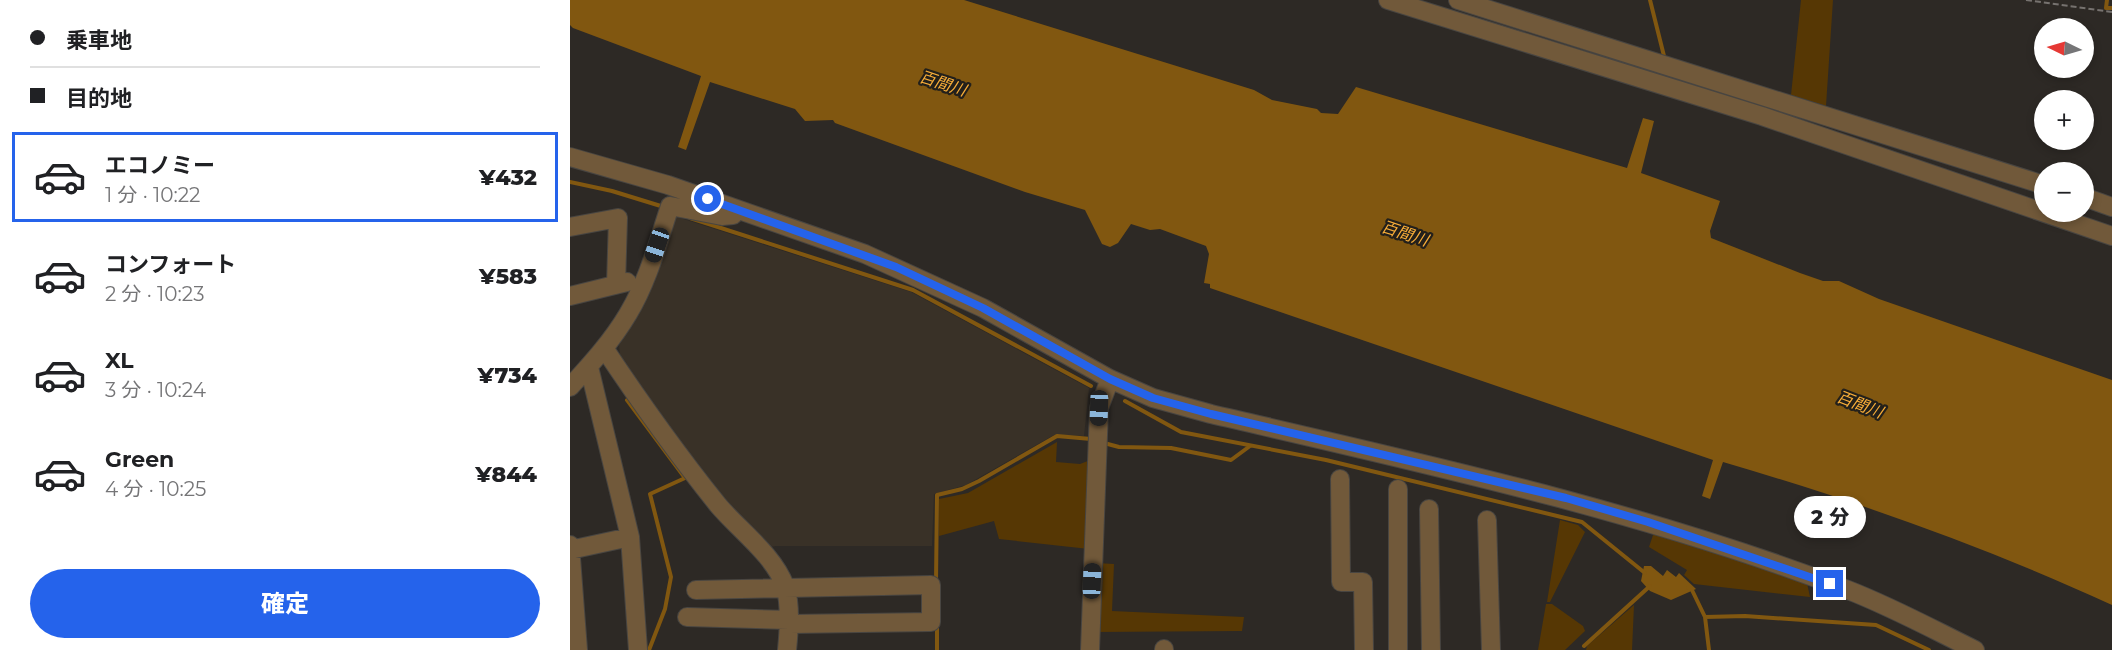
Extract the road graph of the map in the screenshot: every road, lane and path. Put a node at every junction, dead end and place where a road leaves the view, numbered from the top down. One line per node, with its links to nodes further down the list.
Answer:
1 (1388, 0): 11 (street)
2 (1458, 0): 6 (street)
3 (2026, 0): 4 (path)
4 (2112, 12)
5 (570, 157): 9 (street)
6 (2034, 182)
7 (2094, 201): 8 (street)
8 (2112, 207)
9 (749, 214): 12 (street); 17 (street)
10 (570, 227): 12 (street)
11 (2112, 236)
12 (633, 283): 13 (street); 14 (street)
13 (570, 296)
14 (604, 348): 15 (street); 25 (street)
15 (589, 367): 16 (street); 18 (street); 23 (street)
16 (570, 372)
17 (1110, 379): 32 (street); 37 (street)
18 (570, 387)
19 (1340, 479): 33 (street)
20 (1398, 489): 34 (street)
21 (1429, 509): 35 (street)
22 (1487, 520): 36 (street)
23 (630, 537): 24 (street); 30 (street)
24 (570, 548): 29 (street)
25 (785, 587): 26 (street); 28 (street); 28 (street)
26 (696, 590)
27 (687, 617): 28 (street)
28 (789, 622): 31 (street)
29 (578, 650)
30 (638, 650)
31 (787, 650)
32 (1090, 650)
33 (1364, 650)
34 (1398, 650)
35 (1431, 650)
36 (1491, 650)
37 (1975, 650)

